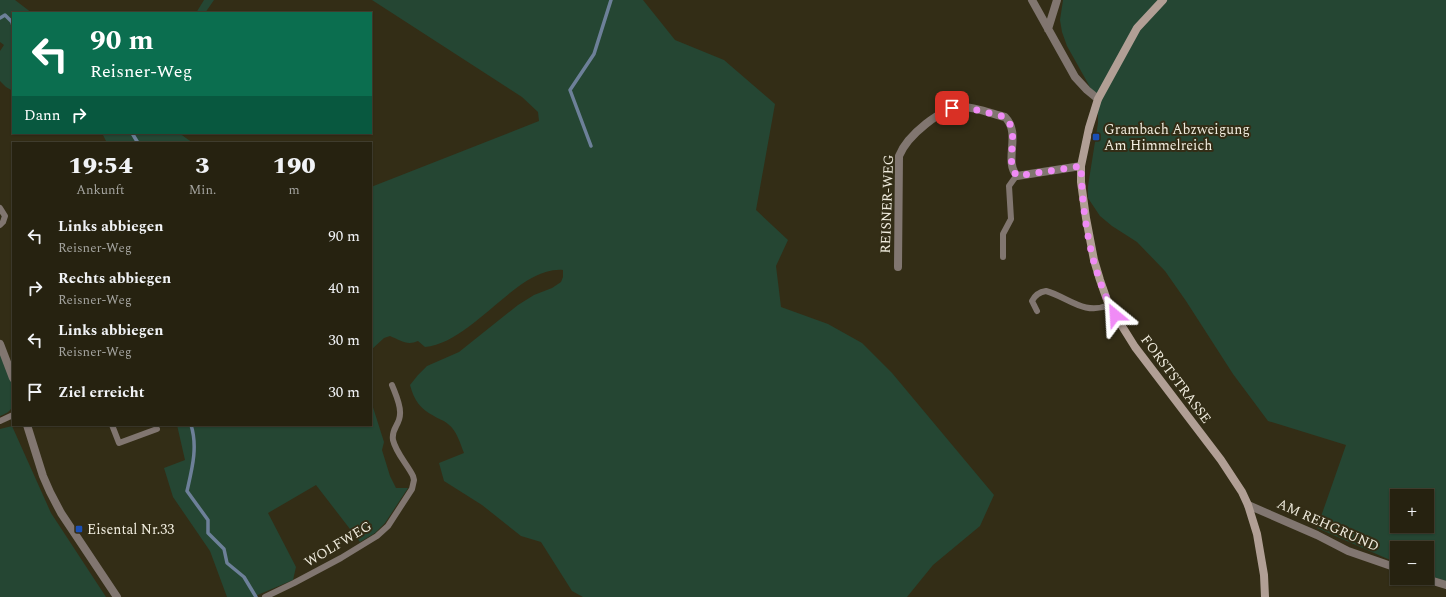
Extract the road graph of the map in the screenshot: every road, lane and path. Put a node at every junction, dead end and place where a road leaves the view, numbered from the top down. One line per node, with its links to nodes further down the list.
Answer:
1 (1032, 0): 4 (street)
2 (1057, 0): 4 (street)
3 (1163, 0): 5 (street, FORSTSTRASSE)
4 (1048, 30): 5 (street)
5 (1098, 99): 6 (street, FORSTSTRASSE)
6 (1081, 166): 7 (street); 12 (street, FORSTSTRASSE)
7 (1017, 176): 10 (lane); 11 (street, REISNER-WEG)
8 (0, 208): 9 (lane)
9 (0, 225)
10 (1003, 257)
11 (898, 267)
12 (1109, 305): 13 (lane); 22 (street, FORSTSTRASSE)
13 (1037, 311)
14 (0, 344): 15 (street)
15 (12, 375)
16 (392, 385): 27 (lane, WOLFWEG)
17 (12, 416): 18 (lane)
18 (0, 421)
19 (27, 426): 26 (street)
20 (112, 426): 21 (lane)
21 (157, 429)
22 (1248, 504): 23 (street, AM REHGRUND); 28 (street, FORSTSTRASSE)
23 (1390, 566)
24 (1434, 581): 25 (street)
25 (1446, 585)
26 (117, 597)
27 (265, 597)
28 (1265, 597)

